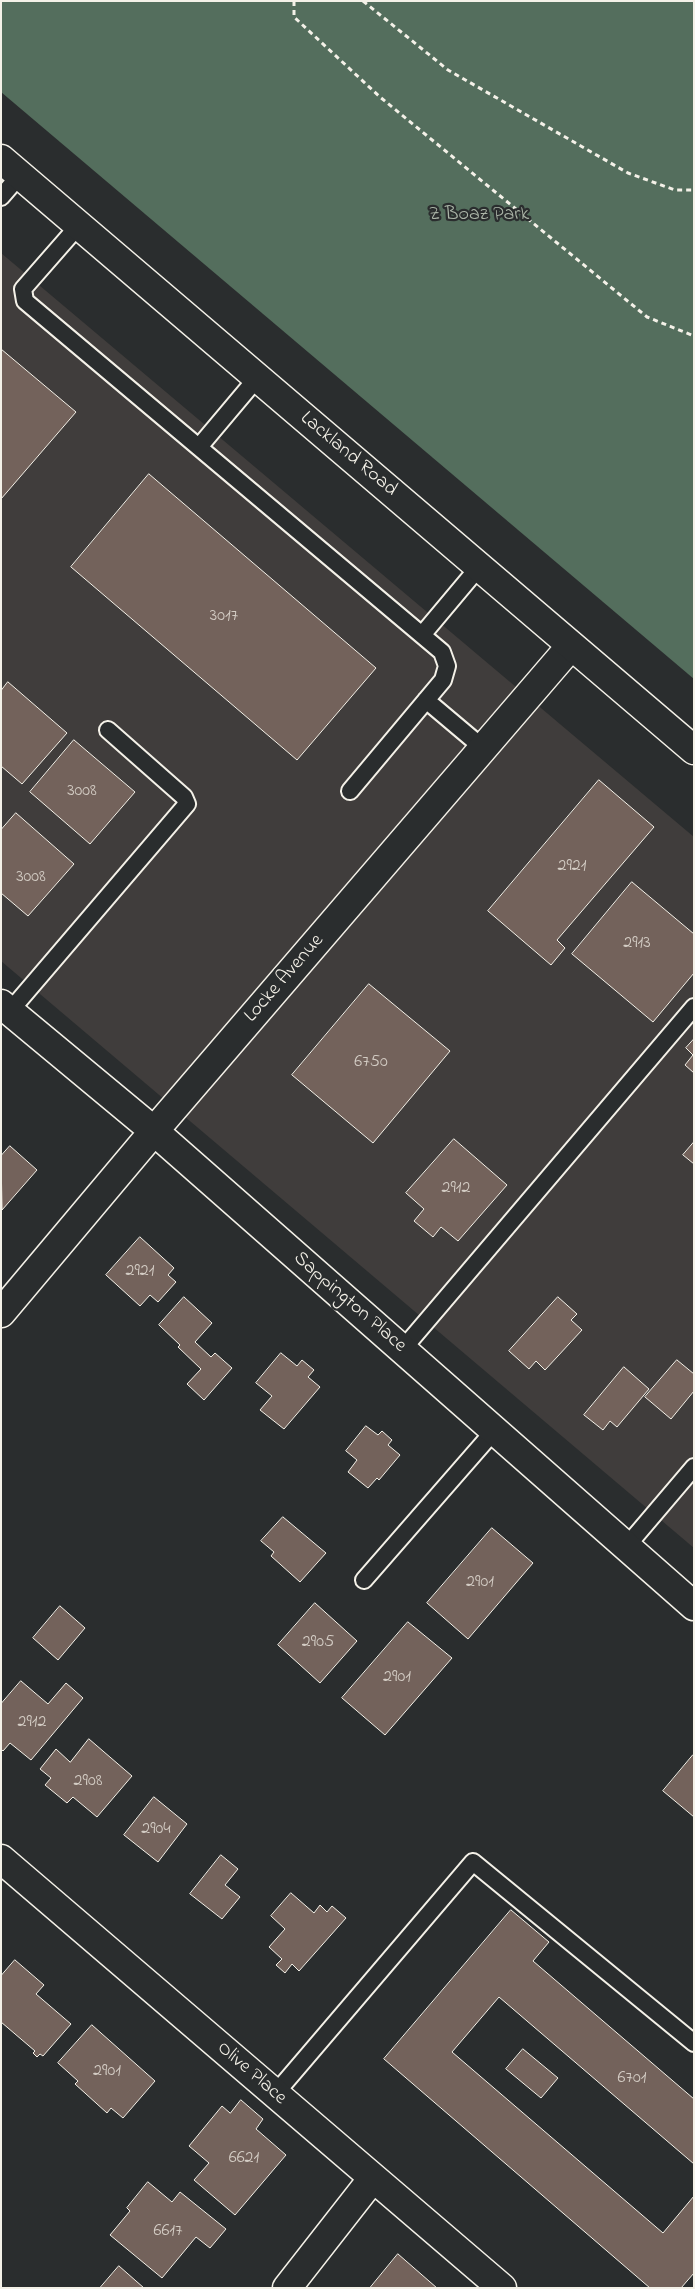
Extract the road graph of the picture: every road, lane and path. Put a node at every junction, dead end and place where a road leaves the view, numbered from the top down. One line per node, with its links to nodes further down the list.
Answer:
1 (294, 1): 7 (path)
2 (363, 1): 4 (path)
3 (11, 167): 5 (lane); 6 (street, Lackland Road)
4 (694, 190)
5 (1, 197)
6 (79, 225): 8 (street, Lackland Road); 9 (lane)
7 (694, 336)
8 (257, 378): 9 (lane); 10 (street, Lackland Road)
9 (199, 447): 11 (lane)
10 (479, 566): 11 (lane); 12 (street, Lackland Road)
11 (422, 634): 13 (lane)
12 (571, 646): 15 (street, Locke Avenue); 16 (street, Lackland Road)
13 (426, 700): 15 (lane); 17 (lane)
14 (108, 730): 19 (lane)
15 (483, 748): 20 (street, Locke Avenue)
16 (694, 750)
17 (350, 791)
18 (694, 1007): 22 (lane)
19 (6, 1008): 20 (street, Sappington Place)
20 (154, 1131): 21 (street, Locke Avenue); 22 (street, Sappington Place)
21 (1, 1313)
22 (402, 1350): 23 (street, Sappington Place)
23 (494, 1431): 25 (street, Sappington Place); 26 (lane)
24 (694, 1467): 25 (lane)
25 (626, 1547): 27 (street, Sappington Place)
26 (364, 1580)
27 (694, 1606)
28 (1, 1859): 30 (street, Olive Place)
29 (694, 2043): 30 (lane)
30 (276, 2094): 31 (street, Olive Place)
31 (373, 2178): 32 (street); 33 (street, Olive Place)
32 (286, 2288)
33 (502, 2288)

